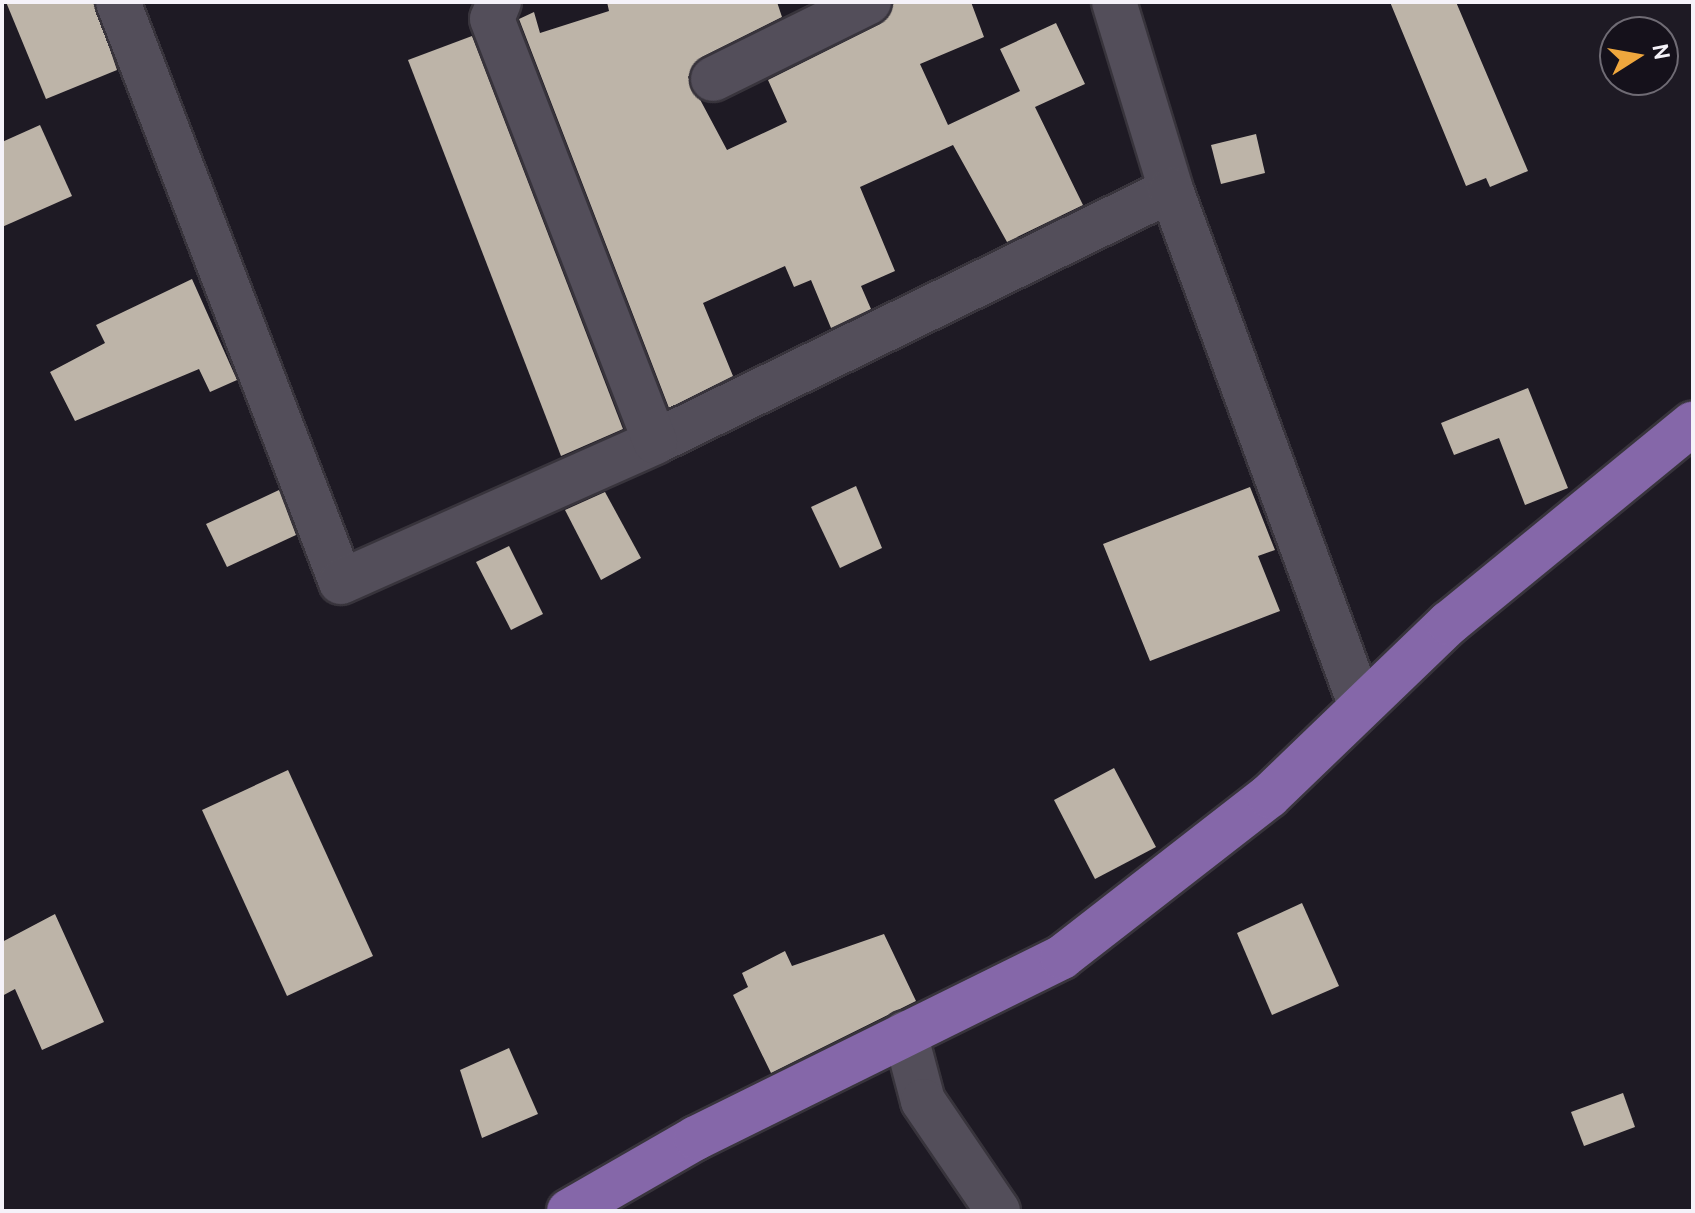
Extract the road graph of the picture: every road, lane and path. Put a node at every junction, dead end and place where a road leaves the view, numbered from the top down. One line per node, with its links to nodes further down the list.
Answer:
1 (118, 2): 8 (street)
2 (499, 2): 8 (street)
3 (869, 2): 5 (street)
4 (1114, 2): 6 (street)
5 (713, 79)
6 (1171, 190): 8 (street); 9 (street)
7 (1693, 423): 9 (main road)
8 (655, 442)
9 (1360, 704): 10 (main road)
10 (905, 1033): 11 (main road); 12 (street)
11 (569, 1211)
12 (998, 1211)

